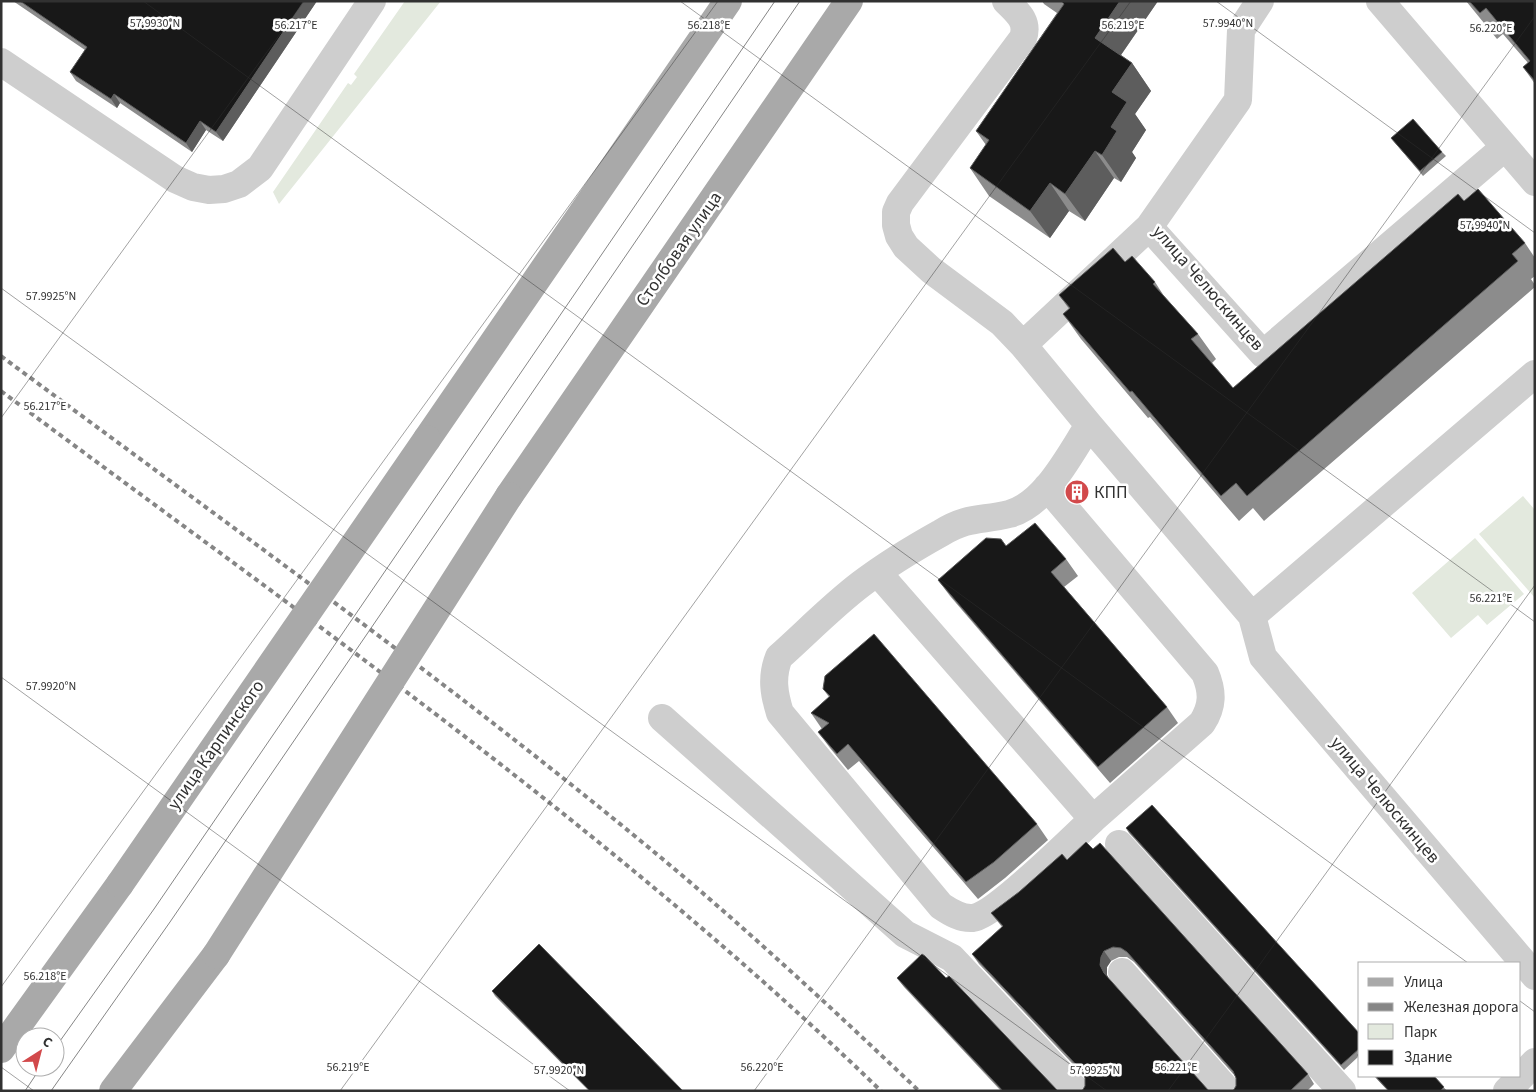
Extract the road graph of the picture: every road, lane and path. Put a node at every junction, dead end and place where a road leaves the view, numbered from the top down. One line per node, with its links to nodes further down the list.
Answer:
1 (372, 1): 7 (street)
2 (728, 1): 22 (main road, улица Карпинского, bridge)
3 (849, 1): 25 (main road, Столбовая улица, bridge)
4 (1006, 1): 11 (street, улица Челюскинцев)
5 (1260, 1): 10 (street, улица Челюскинцев)
6 (1380, 1): 8 (street)
7 (1, 62)
8 (1504, 147): 9 (street); 10 (street, улица Челюскинцев)
9 (1535, 182)
10 (1149, 227): 11 (street)
11 (1023, 345): 13 (street, улица Челюскинцев)
12 (1535, 374): 16 (street)
13 (1089, 425): 14 (street); 16 (street, улица Челюскинцев)
14 (1047, 487): 15 (street); 18 (street)
15 (878, 572): 18 (street); 18 (street)
16 (1252, 616): 21 (street, улица Челюскинцев)
17 (662, 718): 26 (street)
18 (1093, 819)
19 (1119, 844): 28 (street)
20 (1122, 972): 27 (street)
21 (1535, 976)
22 (1, 1049)
23 (1535, 1062): 24 (street)
24 (1521, 1072)
25 (112, 1091)
26 (1077, 1091)
27 (1228, 1091)
28 (1342, 1091)

